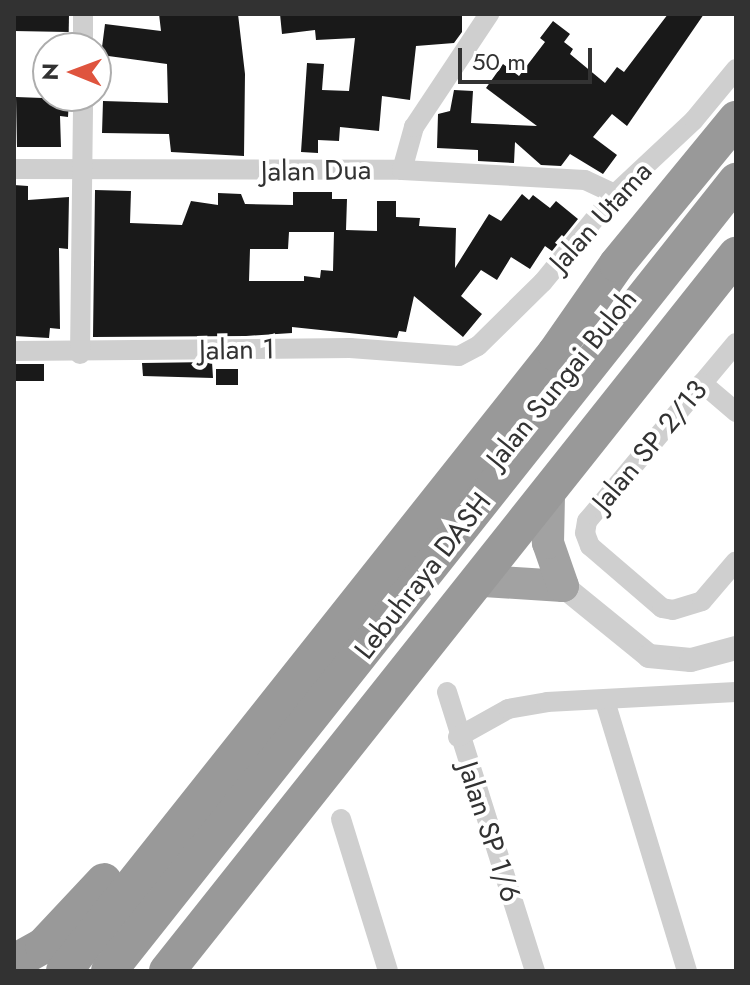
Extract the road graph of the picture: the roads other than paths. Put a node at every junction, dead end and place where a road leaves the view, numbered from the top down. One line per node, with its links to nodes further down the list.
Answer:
1 (489, 14): 7 (street)
2 (736, 69): 10 (street, Jalan Utama)
3 (83, 112): 8 (street)
4 (736, 119): 12 (highway)
5 (736, 162): 20 (highway, Jalan Sungai Buloh)
6 (14, 169): 8 (street, Jalan Dua)
7 (402, 170): 8 (street, Jalan Dua); 10 (street, Jalan Dua)
8 (82, 173): 15 (street)
9 (736, 181): 34 (highway, Lebuhraya DASH, bridge)
10 (615, 194): 16 (street, Jalan Utama)
11 (736, 257): 19 (highway); 36 (highway, Lebuhraya DASH, bridge)
12 (617, 264): 33 (highway); 34 (highway)
13 (736, 343): 17 (street, Jalan SP 2/13)
14 (14, 351): 15 (street, Jalan 1)
15 (80, 354): 16 (street, Jalan 1)
16 (459, 356)
17 (702, 383): 18 (street); 22 (street, Jalan SP 2/13)
18 (736, 412)
19 (603, 428): 20 (highway); 21 (highway)
20 (516, 437): 23 (highway, Jalan Sungai Buloh)
21 (549, 496): 24 (highway); 25 (highway)
22 (736, 561)
23 (412, 567): 26 (highway); 34 (highway, Jalan Sungai Buloh)
24 (484, 581): 25 (highway); 26 (highway)
25 (563, 586): 27 (street)
26 (457, 618): 37 (highway)
27 (736, 648)
28 (447, 692): 31 (street, Jalan SP 1/6)
29 (736, 692): 30 (street)
30 (605, 701): 31 (street); 39 (street)
31 (458, 737): 38 (street, Jalan SP 1/6)
32 (341, 819): 35 (street)
33 (14, 962)
34 (89, 969)
35 (385, 970)
36 (167, 971)
37 (173, 971)
38 (535, 971)
39 (687, 971)

